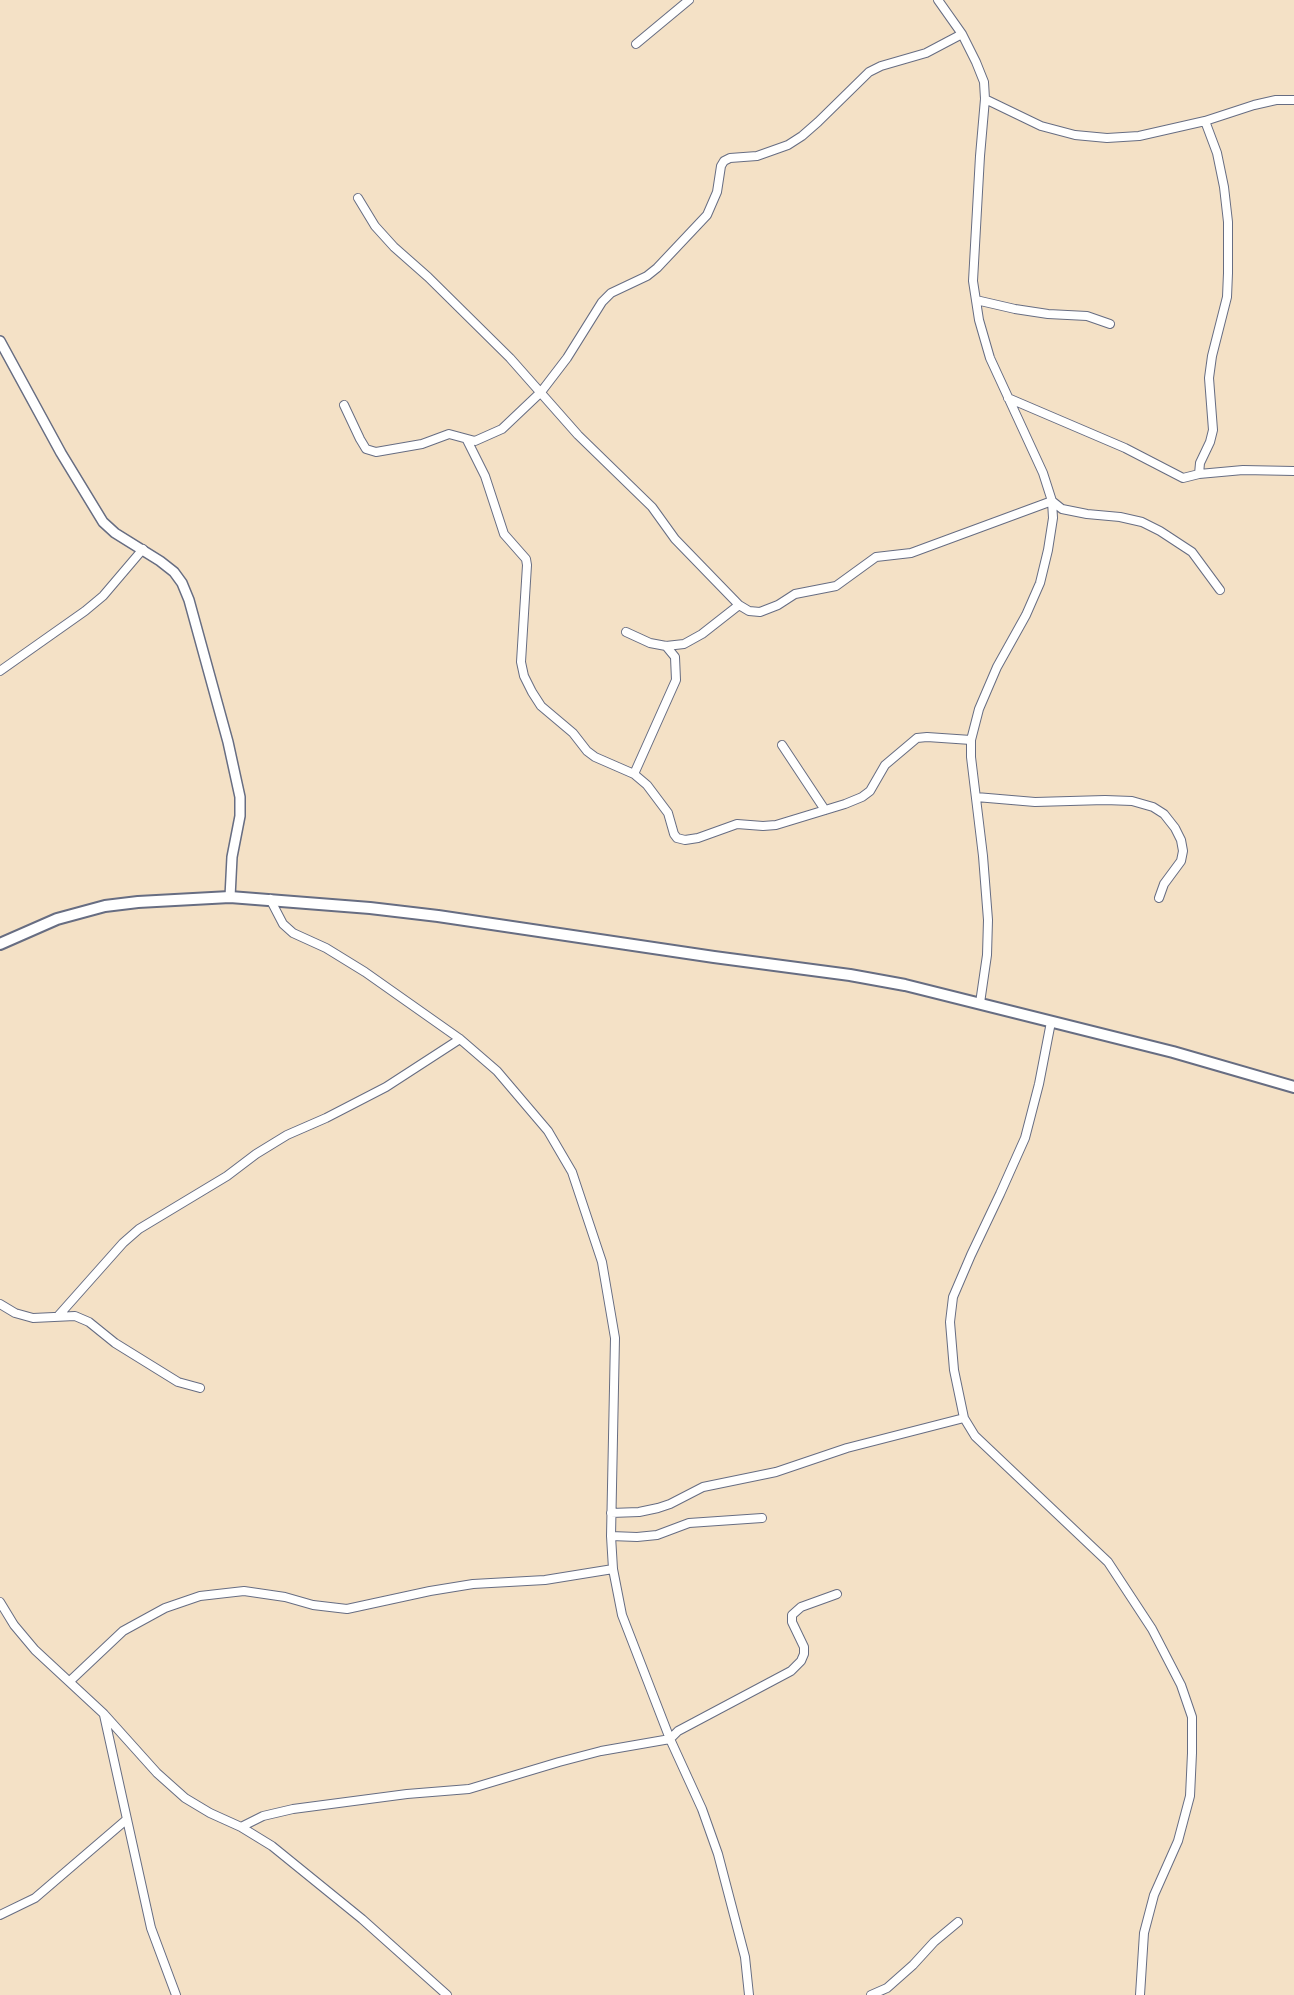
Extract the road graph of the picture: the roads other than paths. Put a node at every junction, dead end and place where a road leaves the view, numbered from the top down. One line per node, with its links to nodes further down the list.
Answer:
1 (689, 0): 4 (street)
2 (938, 0): 3 (street)
3 (962, 34): 5 (street); 12 (street)
4 (636, 44)
5 (985, 99): 7 (street); 9 (street)
6 (1294, 99): 7 (street)
7 (1205, 121): 17 (street)
8 (358, 198): 12 (street)
9 (976, 300): 10 (street); 13 (street)
10 (1110, 324)
11 (0, 341): 19 (street)
12 (541, 392): 15 (street); 21 (street)
13 (1008, 398): 17 (street); 18 (street)
14 (344, 405): 15 (street)
15 (466, 440): 27 (street)
16 (1294, 471): 17 (street)
17 (1198, 474)
18 (1053, 501): 20 (street); 21 (street); 25 (street)
19 (143, 549): 24 (street); 30 (street)
20 (1220, 590)
21 (740, 606): 23 (street)
22 (626, 632): 23 (street)
23 (666, 646): 27 (street)
24 (0, 671)
25 (971, 740): 28 (street); 29 (street)
26 (782, 745): 29 (street)
27 (634, 774): 29 (street)
28 (976, 797): 31 (street); 34 (street)
29 (825, 810)
30 (230, 897): 32 (main road); 33 (main road)
31 (1159, 898)
32 (270, 899): 34 (main road); 36 (street)
33 (0, 944)
34 (980, 1003): 35 (main road)
35 (1051, 1022): 37 (main road); 41 (street)
36 (460, 1039): 39 (street); 42 (street)
37 (1294, 1087)
38 (0, 1304): 39 (street)
39 (59, 1316): 40 (street)
40 (200, 1388)
41 (964, 1418): 42 (street); 59 (street)
42 (611, 1513): 44 (street)
43 (762, 1518): 44 (street)
44 (611, 1536): 45 (street)
45 (614, 1569): 48 (street); 50 (street)
46 (837, 1594): 50 (street)
47 (0, 1602): 48 (street)
48 (70, 1681): 49 (street)
49 (104, 1713): 51 (street); 52 (street)
50 (670, 1740): 52 (street); 57 (street)
51 (126, 1820): 53 (street); 55 (street)
52 (241, 1827): 56 (street)
53 (0, 1915)
54 (958, 1922): 58 (street)
55 (176, 1995)
56 (447, 1995)
57 (749, 1995)
58 (871, 1995)
59 (1140, 1995)

